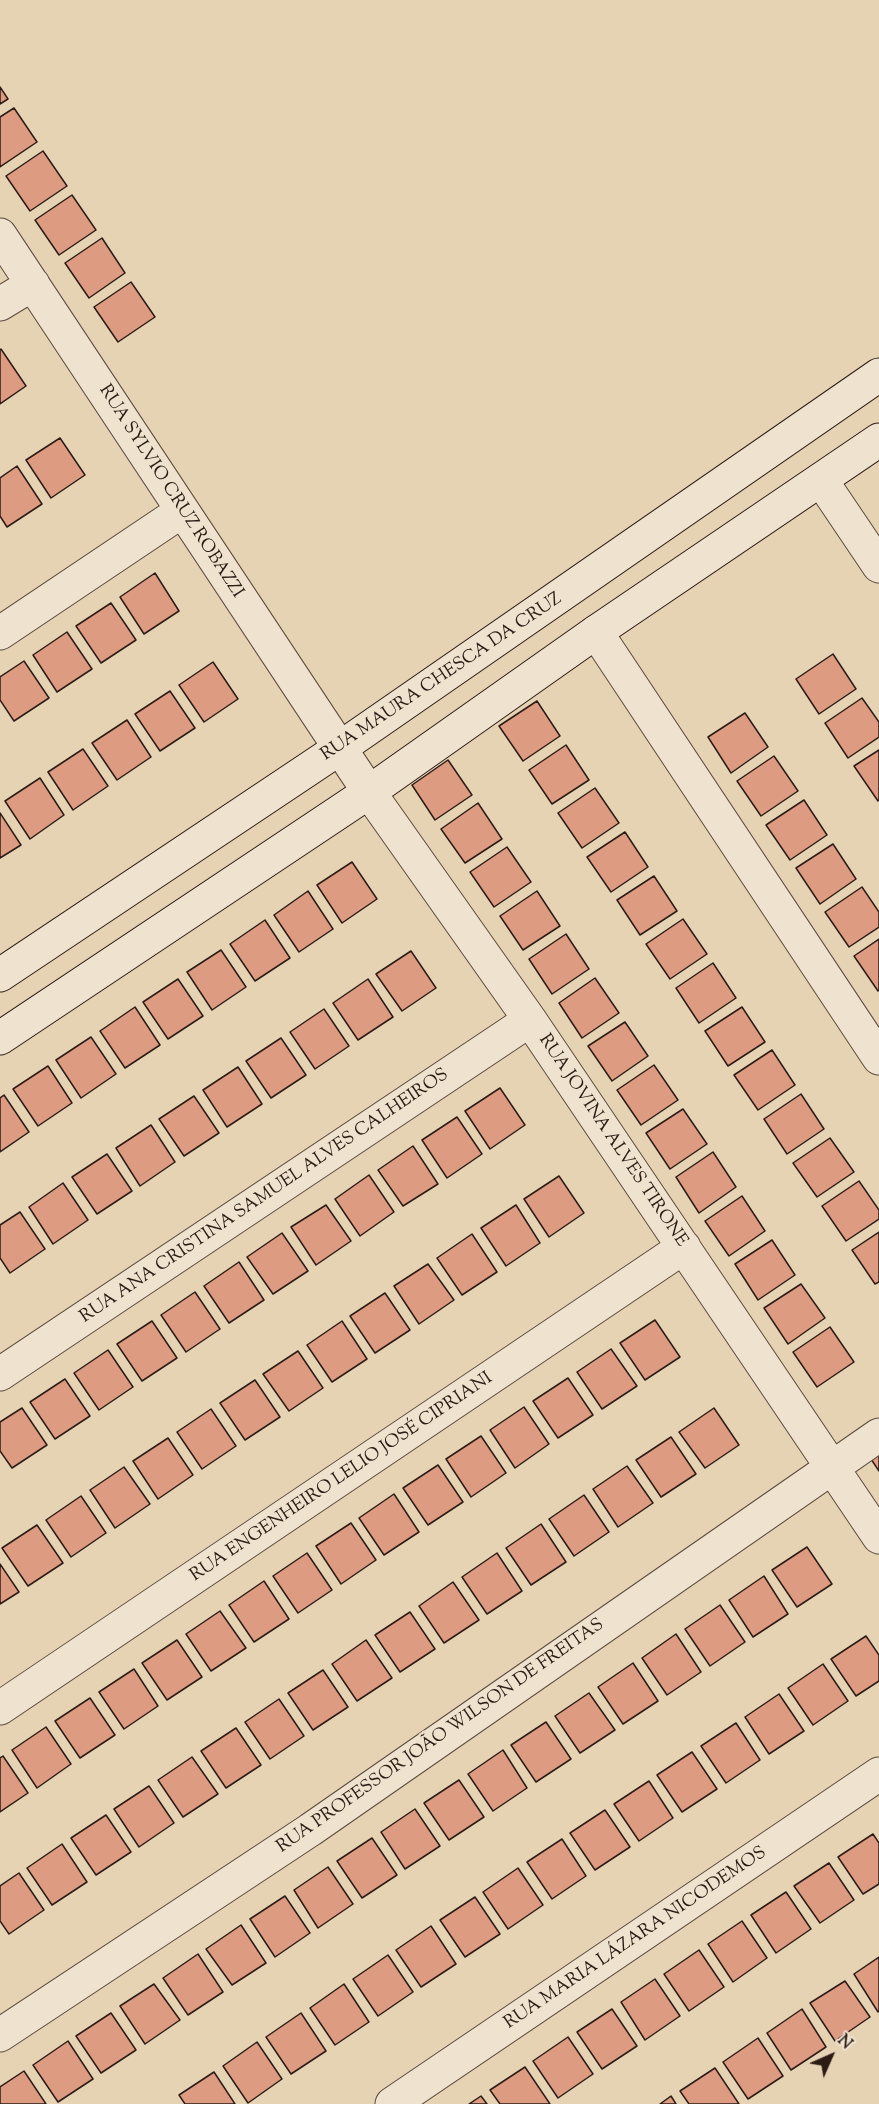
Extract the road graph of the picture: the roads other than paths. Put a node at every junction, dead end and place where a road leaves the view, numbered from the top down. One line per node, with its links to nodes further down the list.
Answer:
1 (0, 235): 2 (street, RUA SYLVIO CRUZ ROBAZZI)
2 (33, 284): 3 (street); 7 (street, RUA SYLVIO CRUZ ROBAZZI)
3 (0, 304)
4 (879, 375): 11 (street, RUA MAURA CHESCA DA CRUZ)
5 (879, 440): 6 (street)
6 (821, 480): 8 (street); 9 (street)
7 (182, 511): 10 (street); 11 (street, RUA SYLVIO CRUZ ROBAZZI)
8 (879, 566)
9 (596, 632): 12 (street); 16 (street)
10 (0, 633)
11 (340, 748): 12 (street, RUA JOVINA ALVES TIRONE); 13 (street, RUA MAURA CHESCA DA CRUZ)
12 (369, 792): 14 (street, RUA JOVINA ALVES TIRONE); 15 (street)
13 (0, 975)
14 (530, 1020): 17 (street, RUA JOVINA ALVES TIRONE); 18 (street, RUA ANA CRISTINA SAMUEL ALVES CALHEIROS)
15 (0, 1038)
16 (879, 1058)
17 (684, 1247): 20 (street, RUA JOVINA ALVES TIRONE); 22 (street, RUA ENGENHEIRO LELIO JOSÉ CIPRIANI)
18 (0, 1374)
19 (879, 1435): 20 (street, RUA PROFESSOR JOÃO WILSON DE FREITAS)
20 (832, 1466): 21 (street, RUA JOVINA ALVES TIRONE); 24 (street, RUA PROFESSOR JOÃO WILSON DE FREITAS)
21 (879, 1537)
22 (0, 1708)
23 (879, 1773): 25 (street, RUA MARIA LÁZARA NICODEMOS)
24 (0, 2035)
25 (392, 2104)

